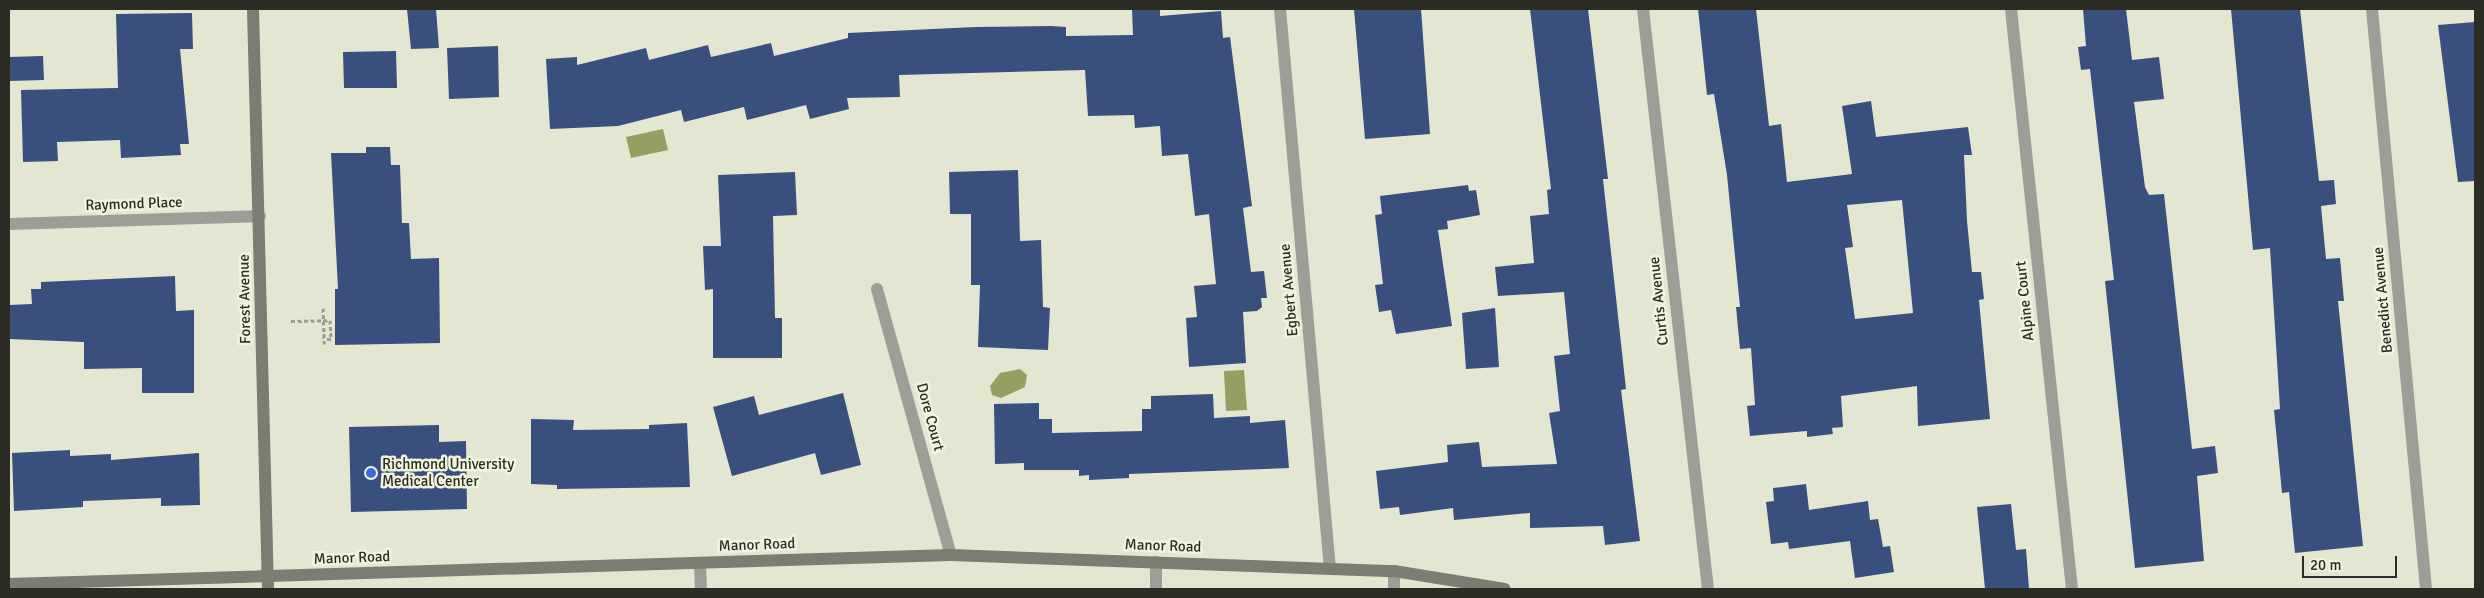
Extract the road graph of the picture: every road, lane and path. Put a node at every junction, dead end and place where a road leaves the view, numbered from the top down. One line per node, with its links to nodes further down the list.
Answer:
1 (253, 9): 6 (street, Forest Avenue)
2 (1280, 9): 17 (street, Egbert Avenue)
3 (1643, 9): 25 (street, Curtis Avenue)
4 (2011, 9): 26 (street, Alpine Court)
5 (2372, 9): 27 (street, Benedict Avenue)
6 (260, 216): 7 (street, Raymond Place); 19 (street, Forest Avenue)
7 (9, 224)
8 (878, 289): 14 (street, Dore Court)
9 (323, 308): 10 (path)
10 (323, 320): 11 (path); 12 (path); 12 (path)
11 (291, 321)
12 (324, 339): 13 (path)
13 (324, 344)
14 (951, 555): 15 (street, Manor Road); 16 (street, Manor Road)
15 (1156, 562): 17 (street, Manor Road); 22 (street)
16 (700, 563): 19 (street, Manor Road); 21 (street)
17 (1330, 569): 18 (street, Manor Road)
18 (1394, 572): 23 (street); 24 (street, Manor Road)
19 (268, 583): 20 (street, Manor Road)
20 (9, 584)
21 (701, 589)
22 (1156, 589)
23 (1394, 589)
24 (1505, 589)
25 (1708, 589)
26 (2072, 589)
27 (2426, 589)

